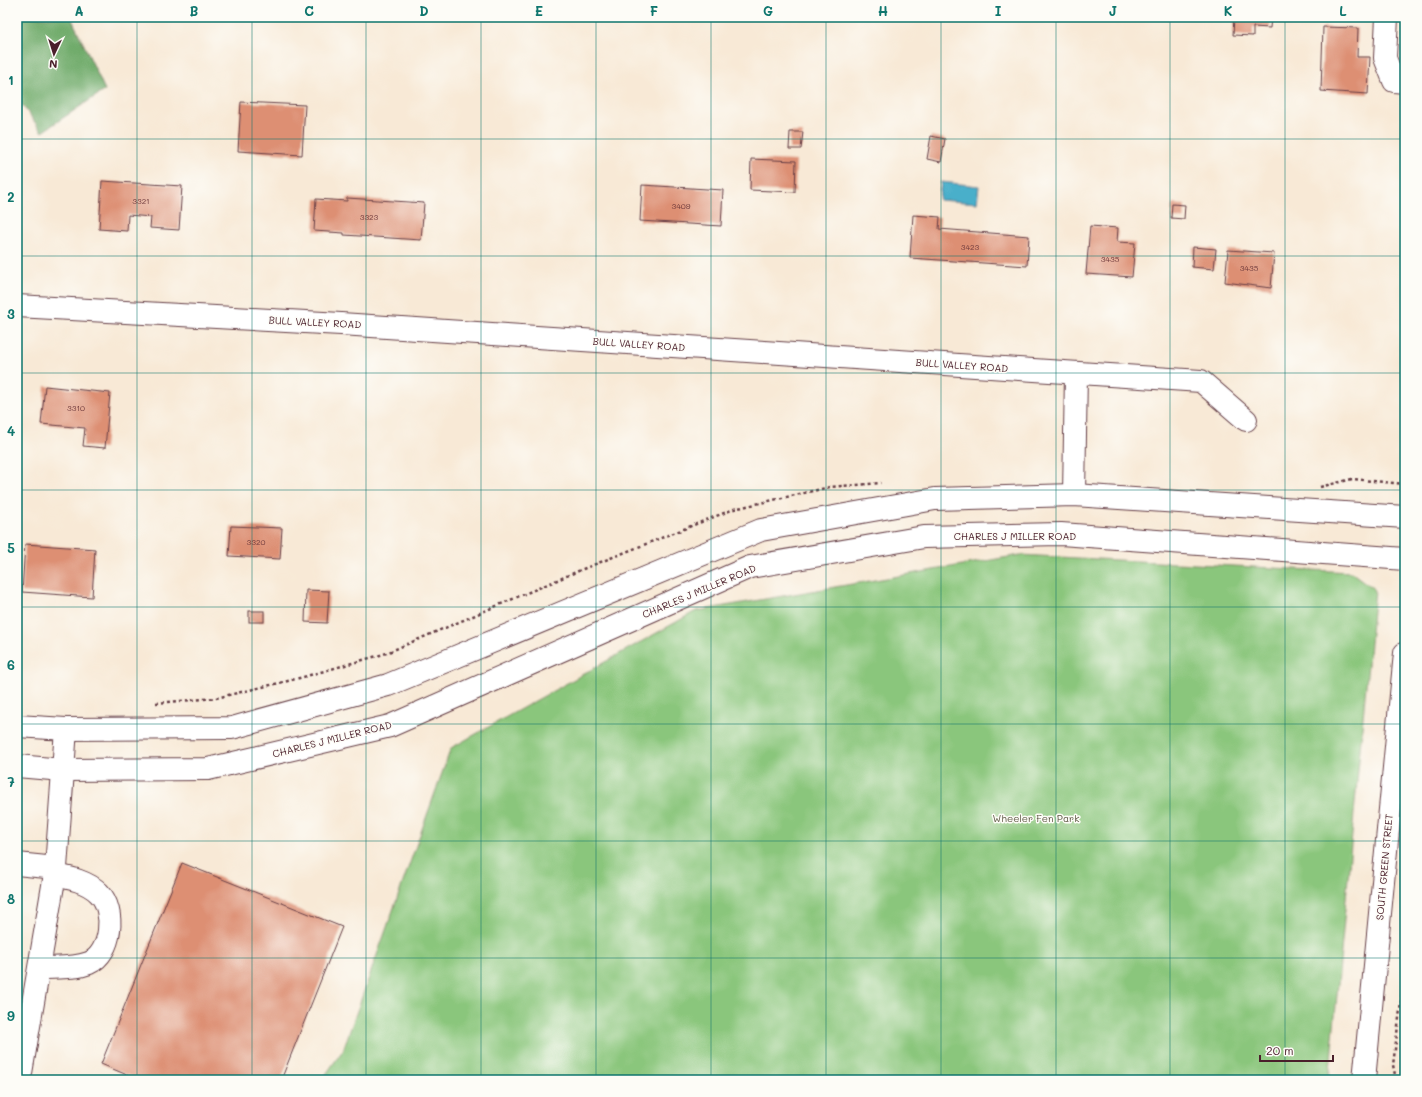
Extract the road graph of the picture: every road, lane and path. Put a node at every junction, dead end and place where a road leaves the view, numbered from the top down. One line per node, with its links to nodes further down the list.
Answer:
1 (1387, 17): 2 (street)
2 (1405, 82)
3 (17, 306): 4 (street, BULL VALLEY ROAD)
4 (1076, 373): 5 (street, BULL VALLEY ROAD); 6 (street)
5 (1246, 420)
6 (1074, 495): 7 (street); 11 (street)
7 (1405, 517)
8 (1405, 559): 13 (street, CHARLES J MILLER ROAD)
9 (1405, 653): 19 (street, SOUTH GREEN STREET)
10 (17, 726): 11 (street)
11 (66, 729): 13 (street)
12 (17, 766): 13 (street, CHARLES J MILLER ROAD)
13 (63, 770): 15 (street)
14 (17, 864): 15 (street)
15 (55, 871): 16 (street); 16 (street)
16 (40, 968): 18 (street)
17 (1405, 971): 20 (path)
18 (23, 1075)
19 (1364, 1080)
20 (1396, 1080)

